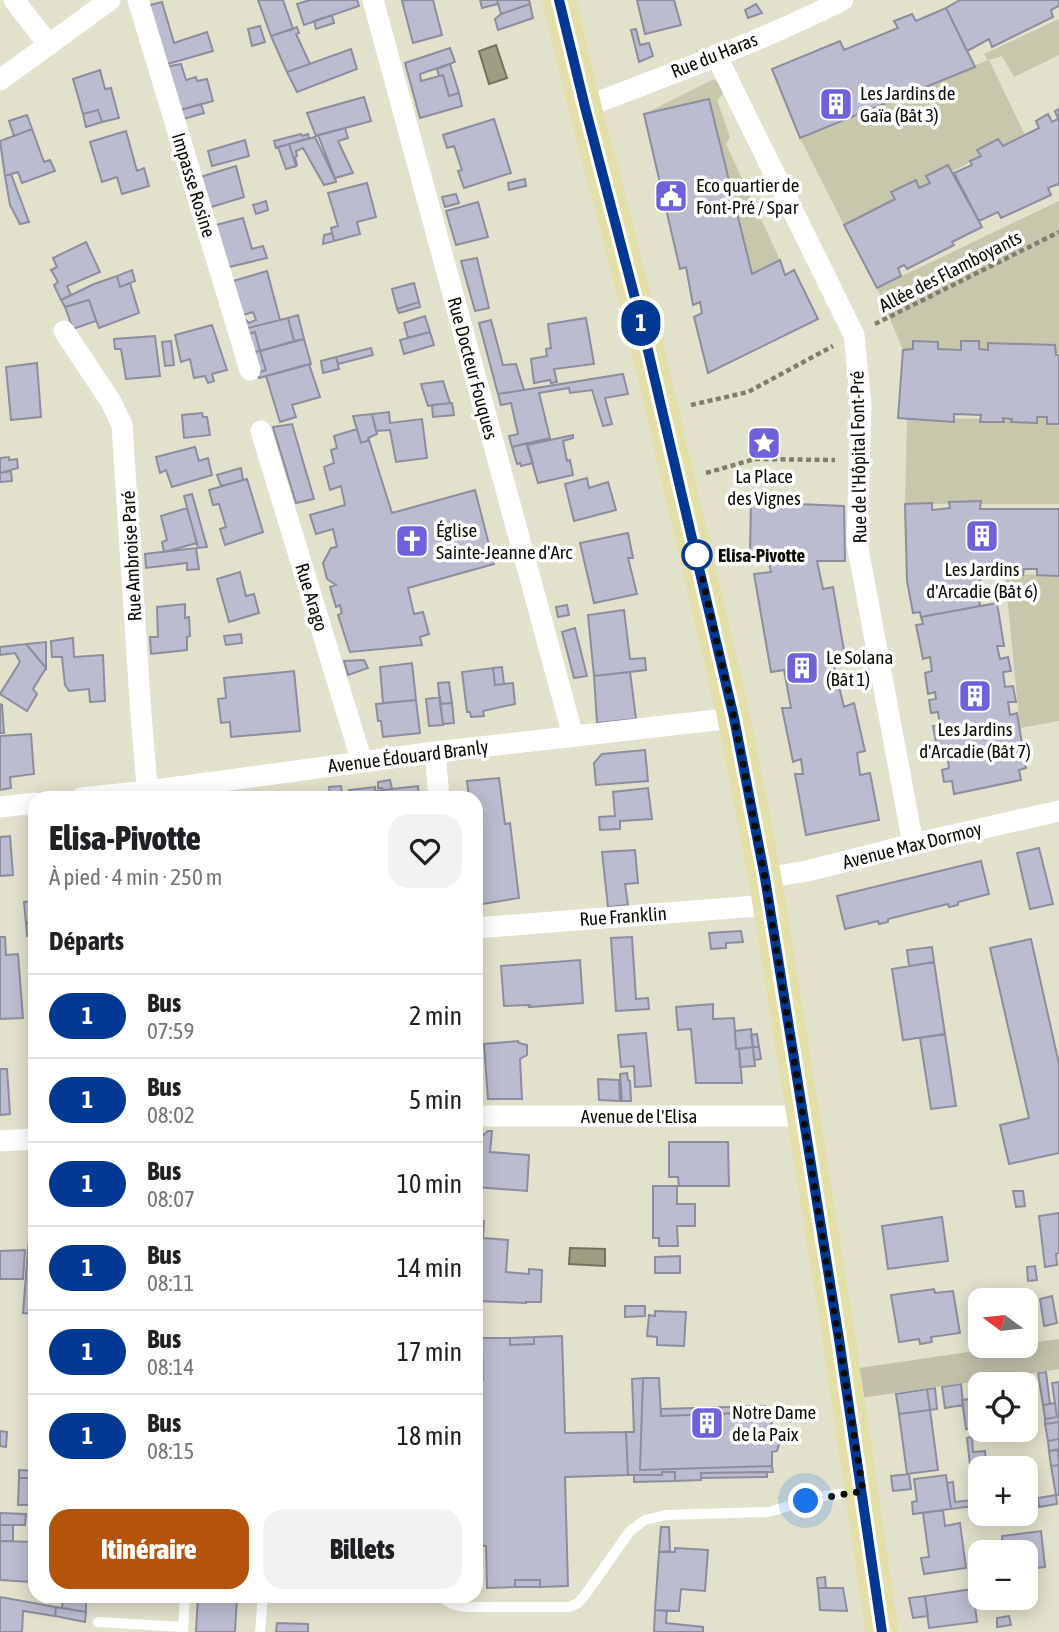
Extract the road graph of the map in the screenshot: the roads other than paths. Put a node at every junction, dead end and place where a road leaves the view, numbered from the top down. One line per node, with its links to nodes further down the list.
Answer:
1 (14, 0): 7 (street)
2 (110, 0): 7 (street)
3 (138, 0): 12 (street, Impasse Rosine)
4 (373, 0): 15 (street, Rue Docteur Fouques)
5 (559, 0): 10 (main road)
6 (843, 0): 8 (street, Rue du Haras)
7 (48, 45): 9 (street)
8 (716, 55): 10 (street, Rue du Haras); 24 (street, Rue de l'Hôpital Font-Pré)
9 (0, 79)
10 (585, 107): 14 (main road)
11 (64, 331): 18 (street, Rue Ambroise Paré)
12 (250, 370)
13 (261, 431): 17 (street, Rue Arago)
14 (734, 718): 15 (street, Avenue Édouard Branly); 25 (main road)
15 (573, 736): 16 (street, Avenue Édouard Branly)
16 (435, 752): 17 (street, Avenue Édouard Branly); 20 (street)
17 (362, 762): 19 (street, Avenue Édouard Branly)
18 (148, 791)
19 (168, 791)
20 (438, 791)
21 (28, 804): 22 (street)
22 (0, 807)
23 (1059, 811): 24 (street, Avenue Max Dormoy)
24 (914, 844): 25 (street, Avenue Max Dormoy)
25 (767, 891): 26 (street, Rue Franklin); 28 (main road)
26 (483, 927)
27 (483, 1116): 28 (street, Avenue de l'Elisa)
28 (803, 1116): 32 (main road)
29 (28, 1139): 30 (street)
30 (0, 1141)
31 (1059, 1354): 32 (main road)
32 (846, 1385): 33 (main road)
33 (863, 1491): 36 (lane); 40 (main road)
34 (185, 1603): 38 (lane)
35 (262, 1603): 39 (lane)
36 (451, 1603)
37 (98, 1622): 38 (lane)
38 (183, 1629)
39 (260, 1632)
40 (882, 1632)

